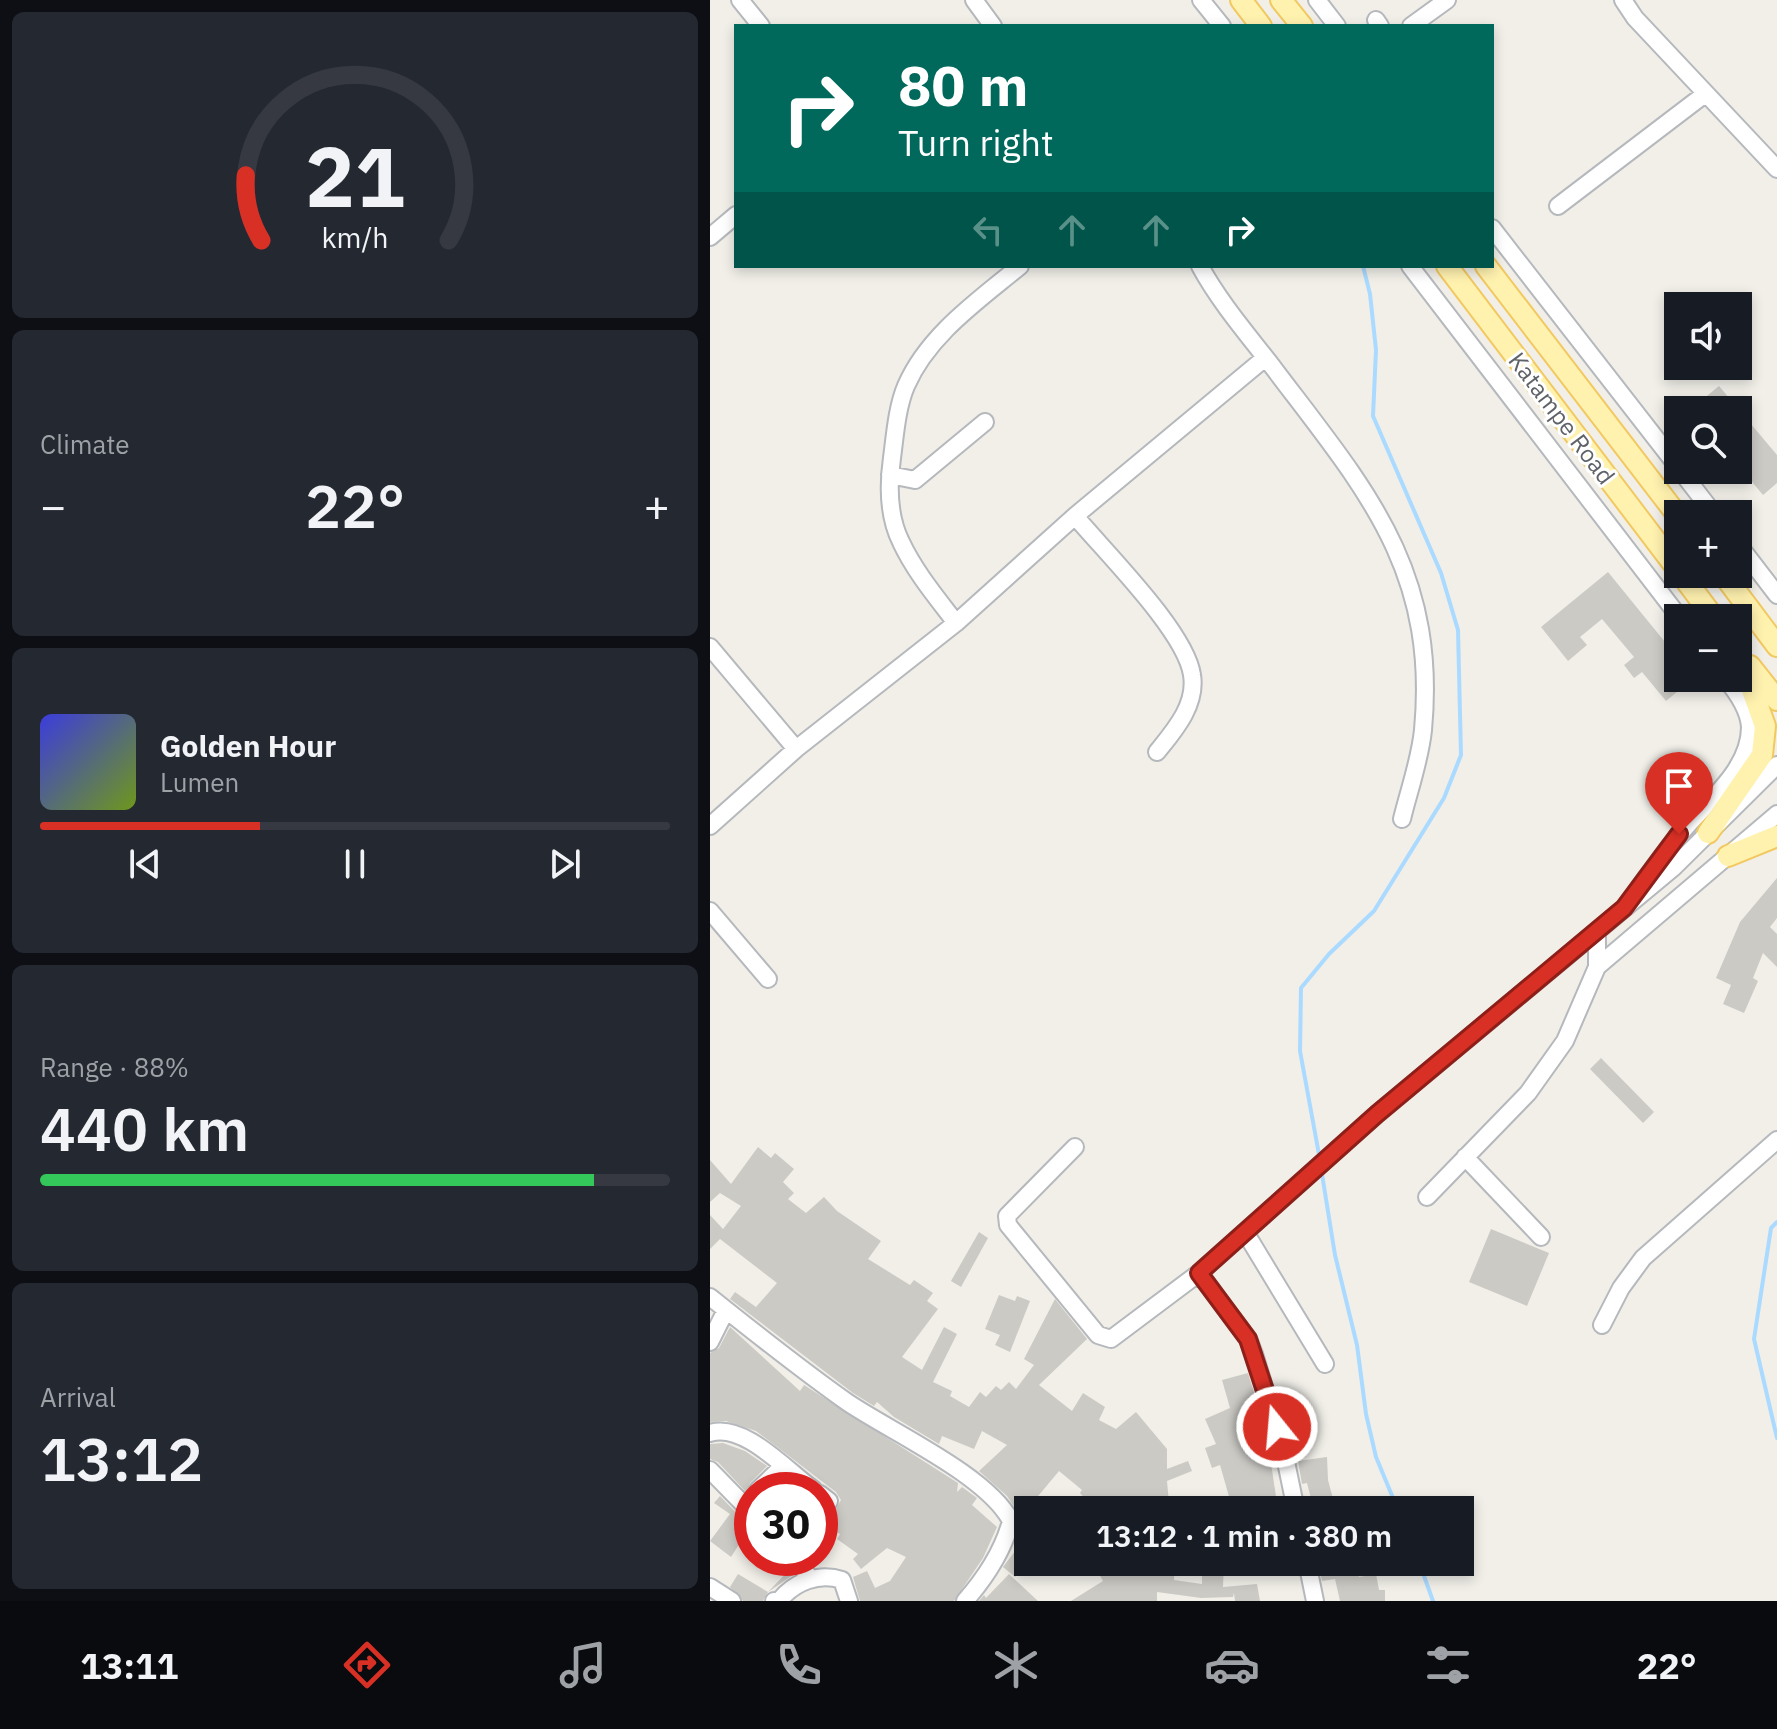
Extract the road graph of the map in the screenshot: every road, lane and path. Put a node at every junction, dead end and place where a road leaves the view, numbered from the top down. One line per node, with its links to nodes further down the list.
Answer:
1 (740, 0): 9 (street)
2 (974, 0): 10 (street)
3 (1201, 0): 11 (street)
4 (1241, 0): 12 (main road)
5 (1281, 0): 13 (main road)
6 (1317, 0): 14 (street)
7 (1447, 0): 15 (street)
8 (1623, 0): 16 (street)
9 (759, 24)
10 (992, 24)
11 (1220, 24)
12 (1259, 24)
13 (1300, 24)
14 (1335, 24)
15 (1414, 24)
16 (1705, 94): 17 (street); 18 (street)
17 (1777, 169)
18 (1558, 206)
19 (734, 216): 20 (street); 22 (street)
20 (710, 225)
21 (1494, 231): 30 (street)
22 (710, 237)
23 (1018, 268): 31 (street)
24 (1201, 268): 28 (street)
25 (1412, 268): 40 (street)
26 (1449, 268): 36 (main road, Katampe Road)
27 (1488, 268): 33 (main road, Katampe Road)
28 (1265, 358): 35 (street); 52 (street)
29 (985, 422): 31 (street)
30 (1664, 449)
31 (890, 475): 41 (street)
32 (1691, 484): 34 (street)
33 (1666, 500)
34 (1703, 500)
35 (1075, 516): 41 (street); 49 (street)
36 (1664, 551)
37 (1752, 562): 39 (street)
38 (1734, 588): 42 (main road)
39 (1777, 595)
40 (1669, 604)
41 (956, 623): 48 (street)
42 (1777, 646)
43 (710, 647): 48 (street)
44 (1752, 668): 47 (main road)
45 (1752, 689): 54 (main road)
46 (1736, 692): 57 (street)
47 (1777, 700)
48 (796, 749): 53 (street)
49 (1157, 752)
50 (1777, 765): 54 (street)
51 (1777, 814): 56 (street)
52 (1402, 819)
53 (710, 826)
54 (1708, 833): 57 (street)
55 (1777, 836): 56 (main road)
56 (1728, 856): 60 (street)
57 (1624, 908): 59 (street)
58 (710, 911): 61 (street)
59 (1597, 931): 60 (street); 66 (street)
60 (1597, 967): 64 (street)
61 (768, 979)
62 (1777, 1140): 71 (street)
63 (1075, 1147): 68 (street)
64 (1465, 1157): 65 (street); 67 (street)
65 (1427, 1197)
66 (1245, 1232): 68 (street); 73 (street)
67 (1541, 1237)
68 (1199, 1273): 80 (street)
69 (710, 1297): 70 (street)
70 (726, 1310): 72 (street); 88 (street)
71 (1602, 1325)
72 (710, 1342)
73 (1325, 1364)
74 (710, 1433): 75 (street)
75 (782, 1467): 77 (street); 78 (street)
76 (710, 1470): 79 (street)
77 (777, 1472)
78 (789, 1472)
79 (734, 1492)
80 (1293, 1496)
81 (808, 1576): 83 (street)
82 (1310, 1576): 89 (street)
83 (811, 1579): 86 (street); 87 (street)
84 (710, 1587): 85 (street)
85 (732, 1601)
86 (774, 1601)
87 (849, 1601)
88 (965, 1601)
89 (1315, 1601)

